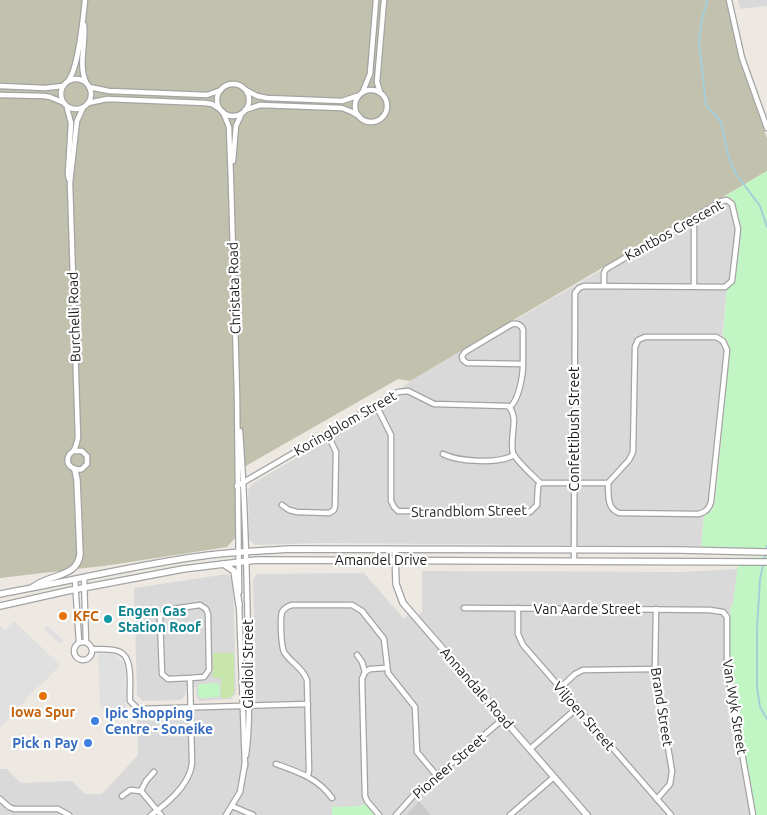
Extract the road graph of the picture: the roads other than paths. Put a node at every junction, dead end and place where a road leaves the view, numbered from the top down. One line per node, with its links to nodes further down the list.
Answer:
1 (85, 0): 5 (street)
2 (376, 0): 12 (street)
3 (384, 0): 13 (street)
4 (730, 0): 23 (street)
5 (84, 19): 6 (street); 7 (street)
6 (68, 81): 7 (street); 9 (street)
7 (88, 85): 10 (street); 17 (street)
8 (0, 86): 9 (street)
9 (63, 86): 16 (street)
10 (221, 90): 11 (street); 20 (street)
11 (246, 90): 15 (street); 21 (street)
12 (362, 92): 13 (street); 15 (street)
13 (381, 93): 22 (street)
14 (0, 95): 16 (street)
15 (357, 96): 22 (street)
16 (62, 102): 18 (street)
17 (88, 103): 19 (street); 20 (street)
18 (67, 107): 19 (street); 25 (street, Burchelli Road)
19 (83, 108): 25 (street, Burchelli Road)
20 (222, 111): 21 (street); 24 (street, Christata Road)
21 (244, 112): 22 (street); 24 (street, Christata Road)
22 (359, 116)
23 (767, 128)
24 (231, 182): 31 (street, Christata Road)
25 (70, 183): 35 (street, Burchelli Road)
26 (694, 217): 27 (street, Kantbos Crescent); 28 (street); 28 (street, Kantbos Crescent)
27 (604, 286): 28 (street, Kantbos Crescent); 29 (street, Kantbos Crescent)
28 (694, 286)
29 (575, 297): 43 (street, Confettibush Street)
30 (524, 364): 30 (street); 33 (street)
31 (238, 394): 41 (street, Christata Road); 45 (street, Christata Road)
32 (376, 405): 33 (street, Koringblom Street); 34 (street, Koringblom Street); 42 (street, Strandblom Street)
33 (510, 407): 39 (street)
34 (327, 433): 41 (street, Koringblom Street); 46 (street)
35 (78, 438): 36 (street, Burchelli Road); 37 (street)
36 (74, 450): 37 (street); 40 (street, Burchelli Road)
37 (82, 451): 40 (street)
38 (443, 454): 39 (street)
39 (514, 456): 42 (street)
40 (75, 470): 60 (street)
41 (244, 482): 45 (street, Koringblom Street); 50 (street)
42 (540, 483): 43 (street)
43 (574, 483): 44 (street); 48 (street, Confettibush Street)
44 (608, 483): 44 (street)
45 (237, 486): 49 (street)
46 (282, 505)
47 (395, 550): 48 (street, Amandel Drive); 50 (street, Amandel Drive); 52 (street, Annandale Road)
48 (574, 550): 51 (street, Amandel Drive); 54 (street, Confettibush Street)
49 (239, 552): 50 (street, Amandel Drive); 55 (street, Gladioli Street); 58 (street, Amandel Drive)
50 (246, 552): 53 (street, Gladioli Street)
51 (767, 552)
52 (395, 560): 53 (street, Amandel Drive); 54 (street, Amandel Drive); 84 (street, Annandale Road)
53 (247, 561): 55 (street, Amandel Drive); 81 (street, Gladioli Street)
54 (574, 561): 56 (street, Amandel Drive)
55 (240, 562): 57 (street, Amandel Drive); 64 (street, Gladioli Street)
56 (767, 562)
57 (221, 564): 61 (street, Amandel Drive); 64 (street)
58 (84, 578): 59 (street, Amandel Drive); 61 (street)
59 (75, 580): 60 (street, Amandel Drive); 62 (street)
60 (32, 588): 63 (street, Amandel Drive)
61 (85, 588): 62 (street, Amandel Drive); 71 (street)
62 (76, 590): 65 (street, Amandel Drive); 70 (street)
63 (0, 594)
64 (239, 605): 80 (street, Gladioli Street)
65 (0, 606)
66 (464, 608): 67 (street, Van Aarde Street)
67 (518, 608): 68 (street, Van Aarde Street); 78 (street, Viljoen Street)
68 (656, 609): 69 (street, Van Aarde Street); 75 (street, Brand Street)
69 (710, 610): 108 (street, Van Wyk Street)
70 (79, 642): 71 (street); 72 (street)
71 (86, 642): 72 (street)
72 (92, 651): 82 (street)
73 (357, 654): 76 (street)
74 (386, 668): 76 (street); 79 (street); 90 (street)
75 (655, 669): 78 (street); 96 (street, Brand Street)
76 (365, 672): 103 (street)
77 (190, 678): 77 (street); 82 (street)
78 (560, 688): 83 (street, Viljoen Street)
79 (308, 704): 81 (street); 89 (street)
80 (242, 706): 81 (street); 82 (street); 87 (street, Gladioli Street)
81 (248, 706): 87 (street, Gladioli Street)
82 (191, 708): 98 (street)
83 (577, 708): 85 (street); 96 (street, Viljoen Street)
84 (503, 719): 85 (street, Annandale Road); 90 (street, Pioneer Street)
85 (530, 749): 91 (street, Annandale Road)
86 (276, 764): 89 (street)
87 (245, 766): 97 (street, Gladioli Street)
88 (154, 772): 92 (street)
89 (308, 776): 94 (street)
90 (438, 776): 104 (street, Pioneer Street)
91 (554, 777): 105 (street); 106 (street, Annandale Road)
92 (141, 791): 93 (street); 98 (street)
93 (122, 796)
94 (332, 798)
95 (0, 799): 99 (street)
96 (657, 799): 107 (street, Viljoen Street)
97 (232, 806): 101 (street, Gladioli Street); 102 (street)
98 (159, 813): 100 (street)
99 (69, 815)
100 (151, 815)
101 (226, 815)
102 (253, 815)
103 (379, 815)
104 (396, 815)
105 (510, 815)
106 (587, 815)
107 (671, 815)
108 (753, 815)

